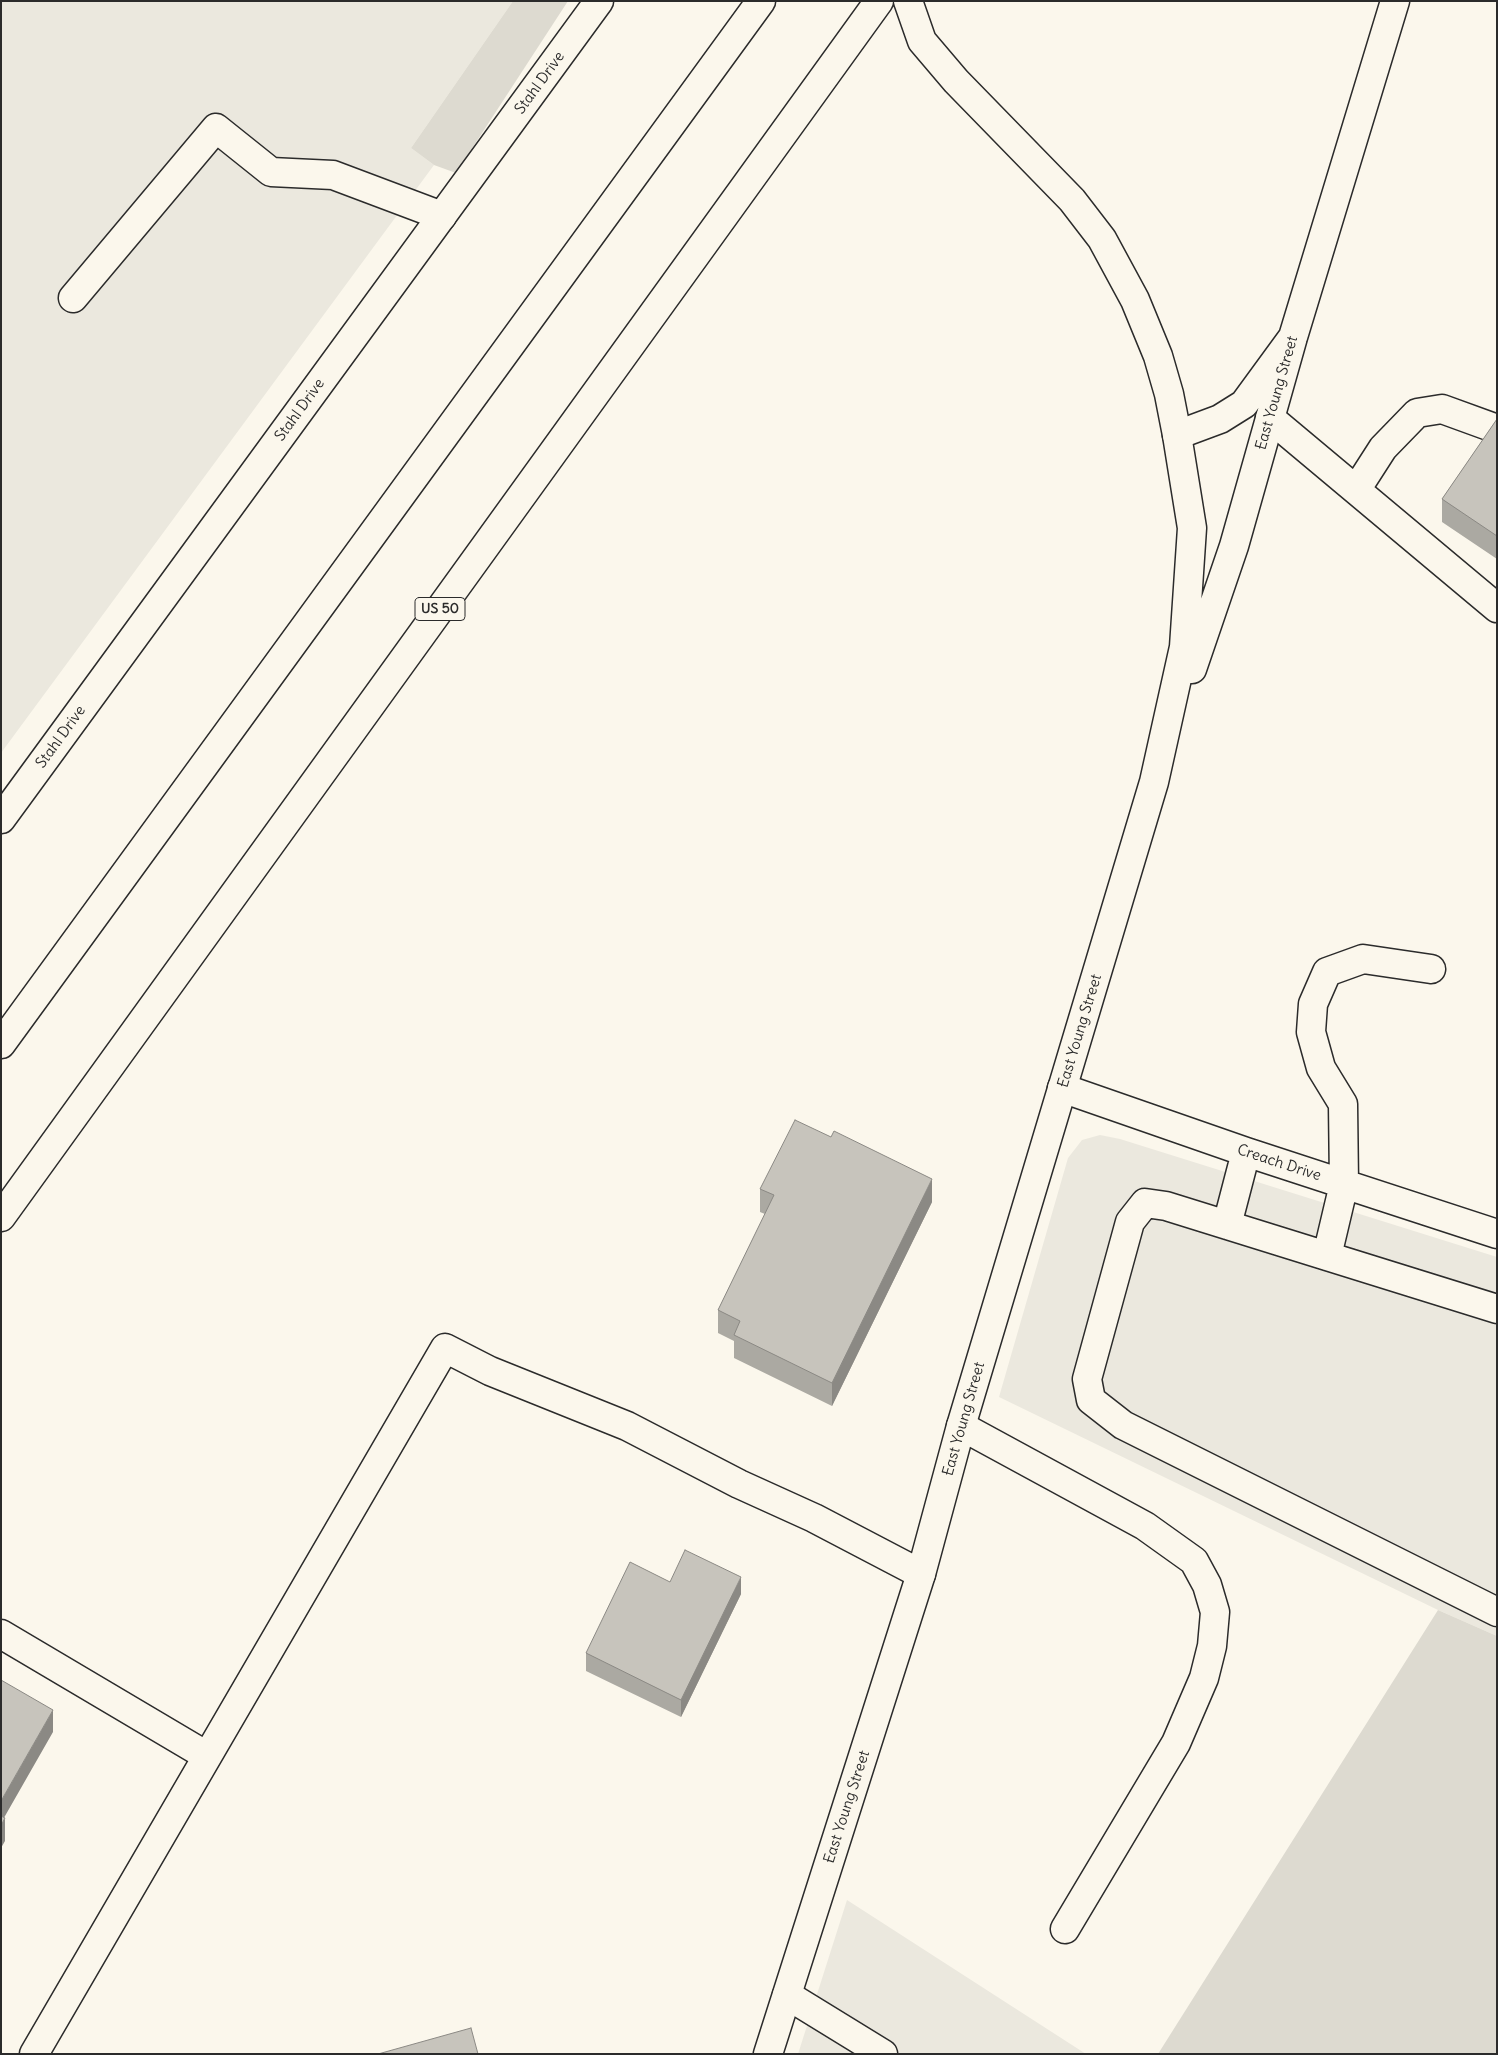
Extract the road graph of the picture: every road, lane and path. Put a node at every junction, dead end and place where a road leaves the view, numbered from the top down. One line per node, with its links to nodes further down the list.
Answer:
1 (599, 1): 6 (main road, Stahl Drive)
2 (761, 1): 17 (main road)
3 (879, 1): 21 (main road, US 50)
4 (908, 1): 11 (main road, East Young Street)
5 (1395, 1): 8 (main road, East Young Street)
6 (442, 216): 7 (main road); 15 (main road, Stahl Drive)
7 (73, 298)
8 (1293, 337): 9 (main road, East Young Street); 11 (main road)
9 (1270, 418): 12 (main road); 14 (main road, East Young Street)
10 (1497, 429): 12 (main road)
11 (1176, 435): 14 (main road, East Young Street)
12 (1356, 490): 13 (main road)
13 (1497, 608)
14 (1154, 782): 18 (main road, East Young Street)
15 (1, 818)
16 (1431, 969): 20 (main road)
17 (1, 1044)
18 (1062, 1088): 19 (main road, Creach Drive); 26 (main road, East Young Street)
19 (1246, 1152): 20 (main road, Creach Drive); 22 (main road)
20 (1344, 1184): 23 (main road, Creach Drive); 24 (main road)
21 (1, 1217)
22 (1227, 1225): 24 (main road); 28 (main road)
23 (1497, 1234)
24 (1327, 1256): 25 (main road)
25 (1497, 1308)
26 (961, 1426): 27 (main road, East Young Street); 31 (main road)
27 (921, 1574): 30 (main road); 32 (main road, East Young Street)
28 (1497, 1612)
29 (1, 1634): 30 (main road)
30 (207, 1756): 33 (main road)
31 (1065, 1929)
32 (786, 1995): 34 (main road, East Young Street); 35 (main road)
33 (34, 2054)
34 (768, 2054)
35 (883, 2054)

